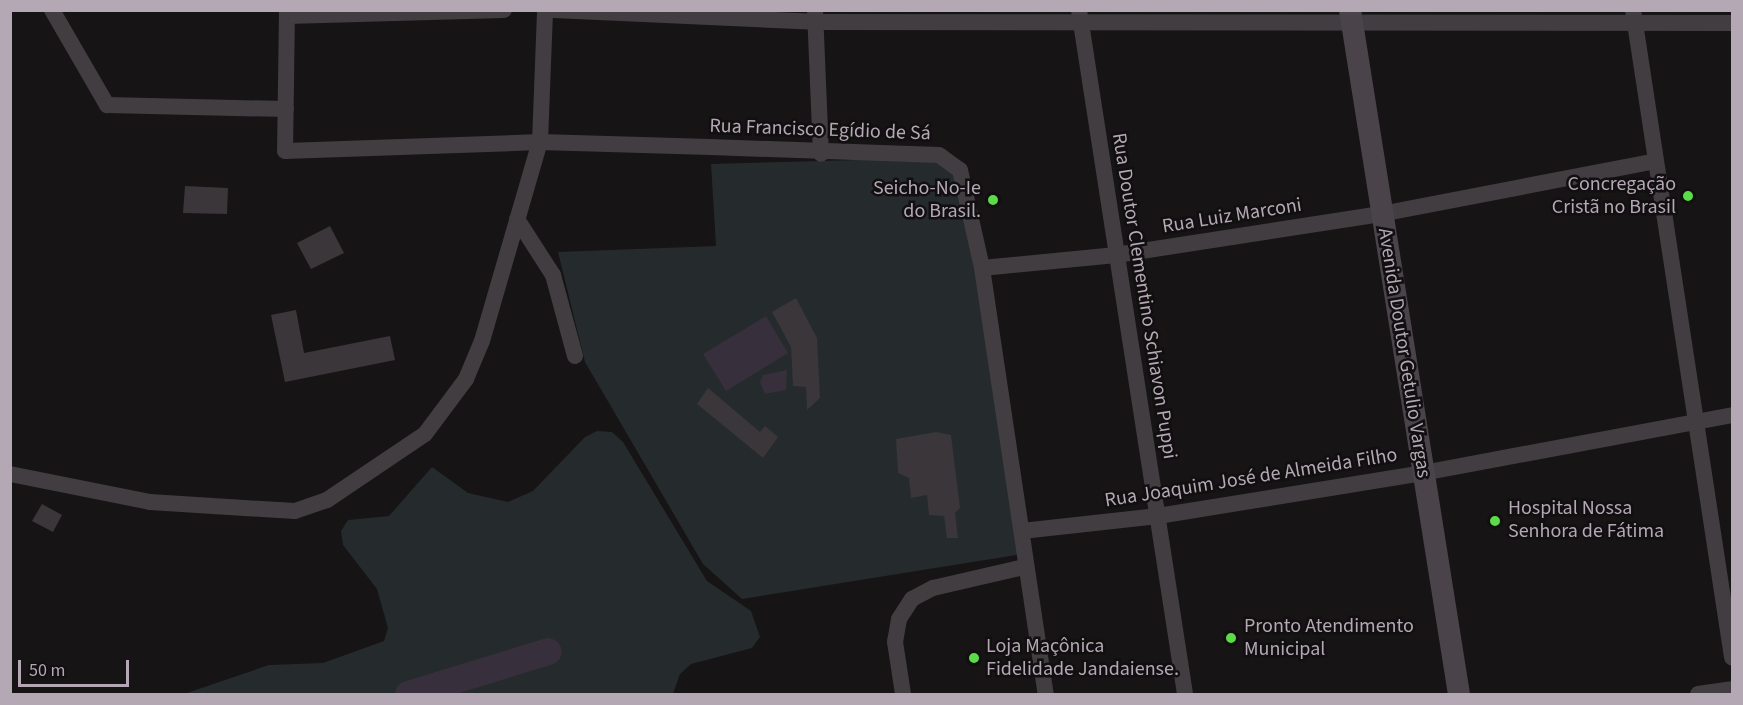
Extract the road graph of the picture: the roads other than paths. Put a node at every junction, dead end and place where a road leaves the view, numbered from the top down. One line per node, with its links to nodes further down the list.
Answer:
1 (52, 10): 11 (street)
2 (504, 10): 5 (street)
3 (545, 10): 12 (street)
4 (554, 10): 6 (street)
5 (287, 13): 11 (street)
6 (815, 16): 7 (street); 13 (street)
7 (1079, 16): 8 (street); 17 (street, Rua Doutor Clementino Schiavon Puppi)
8 (1350, 16): 9 (street); 15 (street, Avenida Doutor Getulio Vargas)
9 (1633, 17): 10 (street); 14 (street)
10 (1732, 23)
11 (286, 109): 12 (street, Rua Francisco Egídio de Sá)
12 (540, 142): 13 (street, Rua Francisco Egídio de Sá); 16 (street)
13 (821, 154): 18 (street, Rua Francisco Egídio de Sá)
14 (1655, 161): 15 (street, Rua Luiz Marconi); 21 (street)
15 (1381, 214): 17 (street, Rua Luiz Marconi); 22 (street, Avenida Doutor Getulio Vargas)
16 (517, 219): 19 (street); 23 (street)
17 (1116, 255): 18 (street, Rua Luiz Marconi); 24 (street, Rua Doutor Clementino Schiavon Puppi)
18 (982, 268): 25 (street, Rua Francisco Egídio de Sá)
19 (575, 356)
20 (1732, 415): 21 (street, Rua Joaquim José de Almeida Filho)
21 (1696, 420): 22 (street, Rua Joaquim José de Almeida Filho); 27 (street)
22 (1423, 473): 24 (street, Rua Joaquim José de Almeida Filho); 32 (street, Avenida Doutor Getulio Vargas)
23 (10, 474)
24 (1158, 516): 25 (street, Rua Joaquim José de Almeida Filho); 31 (street, Rua Doutor Clementino Schiavon Puppi)
25 (1022, 531): 26 (street, Rua Francisco Egídio de Sá)
26 (1024, 567): 29 (street); 30 (street, Rua Francisco Egídio de Sá)
27 (1732, 657)
28 (1732, 689): 33 (street)
29 (903, 694)
30 (1046, 694)
31 (1185, 694)
32 (1459, 694)
33 (1698, 694)

